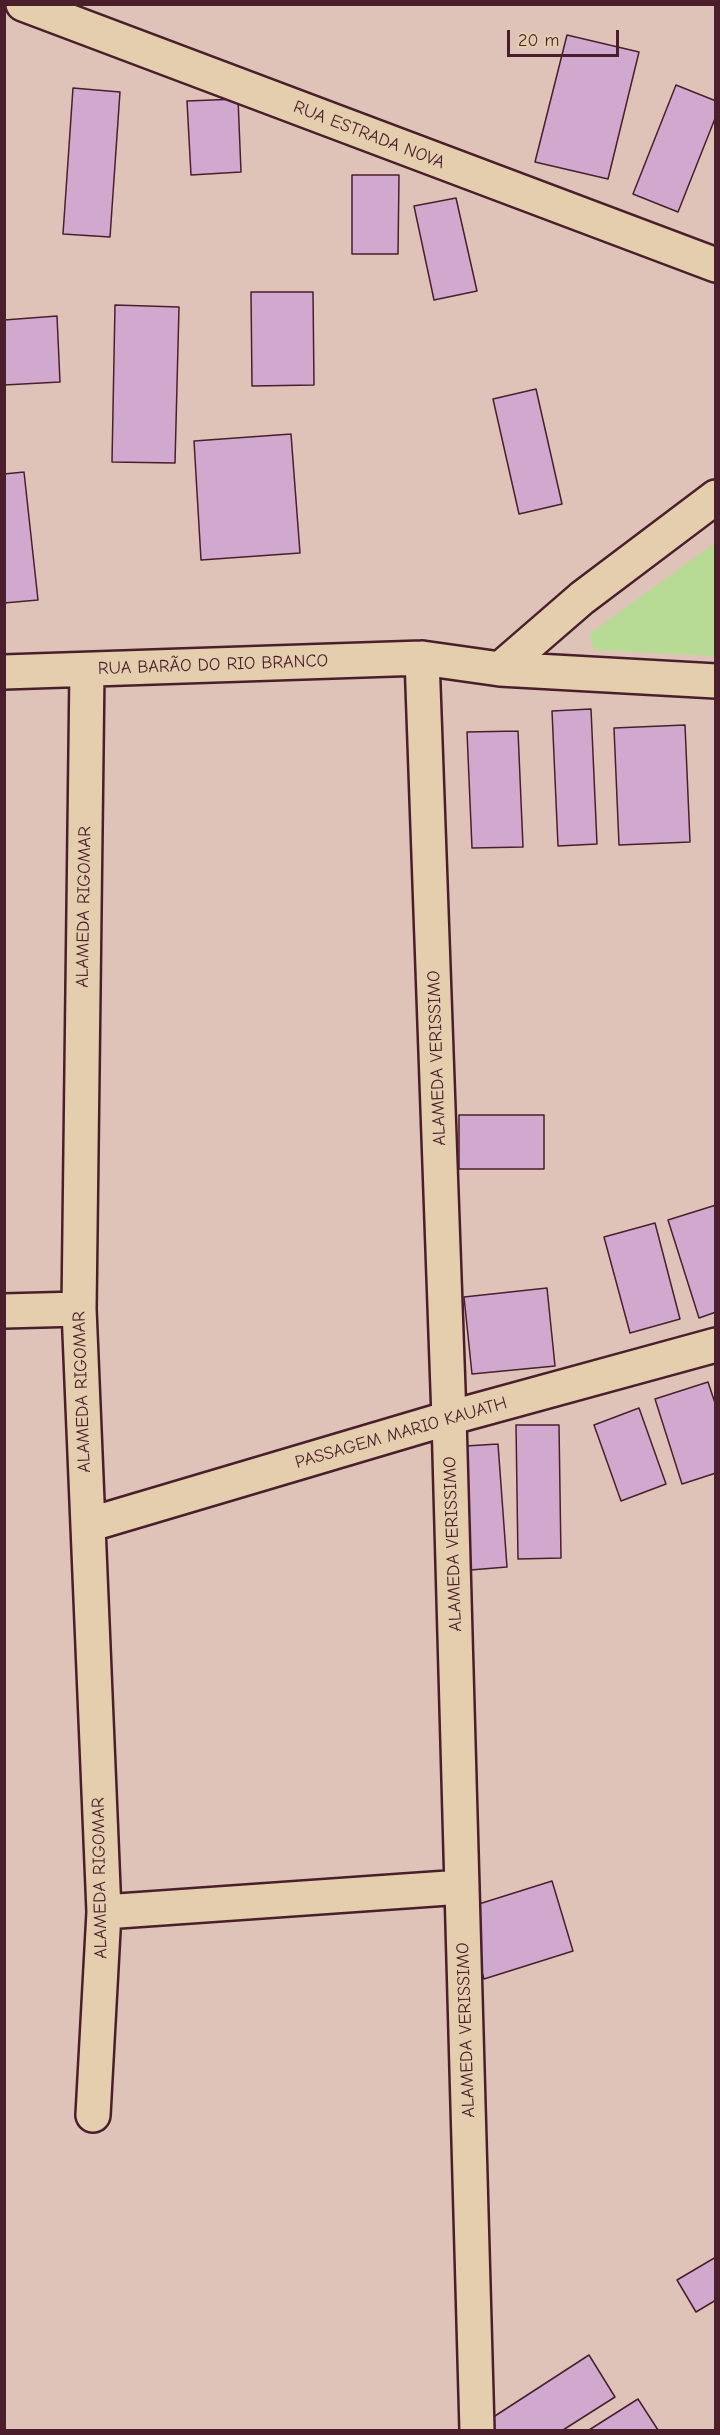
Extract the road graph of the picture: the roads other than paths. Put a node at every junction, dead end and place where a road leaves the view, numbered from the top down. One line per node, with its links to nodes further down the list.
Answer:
1 (23, 4): 2 (street, RUA ESTRADA NOVA)
2 (716, 265)
3 (716, 497): 5 (street)
4 (422, 658): 5 (street, RUA BARÃO DO RIO BRANCO); 6 (street, RUA BARÃO DO RIO BRANCO); 12 (street, ALAMEDA VERISSIMO)
5 (500, 669): 8 (street, RUA BARÃO DO RIO BRANCO)
6 (87, 670): 7 (street, RUA BARÃO DO RIO BRANCO); 9 (street, ALAMEDA RIGOMAR)
7 (4, 672)
8 (716, 681)
9 (79, 1309): 10 (street); 13 (street, ALAMEDA RIGOMAR)
10 (4, 1311)
11 (716, 1345): 12 (street, PASSAGEM MARIO KAUATH)
12 (449, 1418): 13 (street, PASSAGEM MARIO KAUATH); 14 (street, ALAMEDA VERISSIMO)
13 (88, 1526): 15 (street, ALAMEDA RIGOMAR)
14 (462, 1887): 15 (street); 17 (street, ALAMEDA VERISSIMO)
15 (104, 1912): 16 (street, ALAMEDA RIGOMAR)
16 (93, 2115)
17 (477, 2430)

